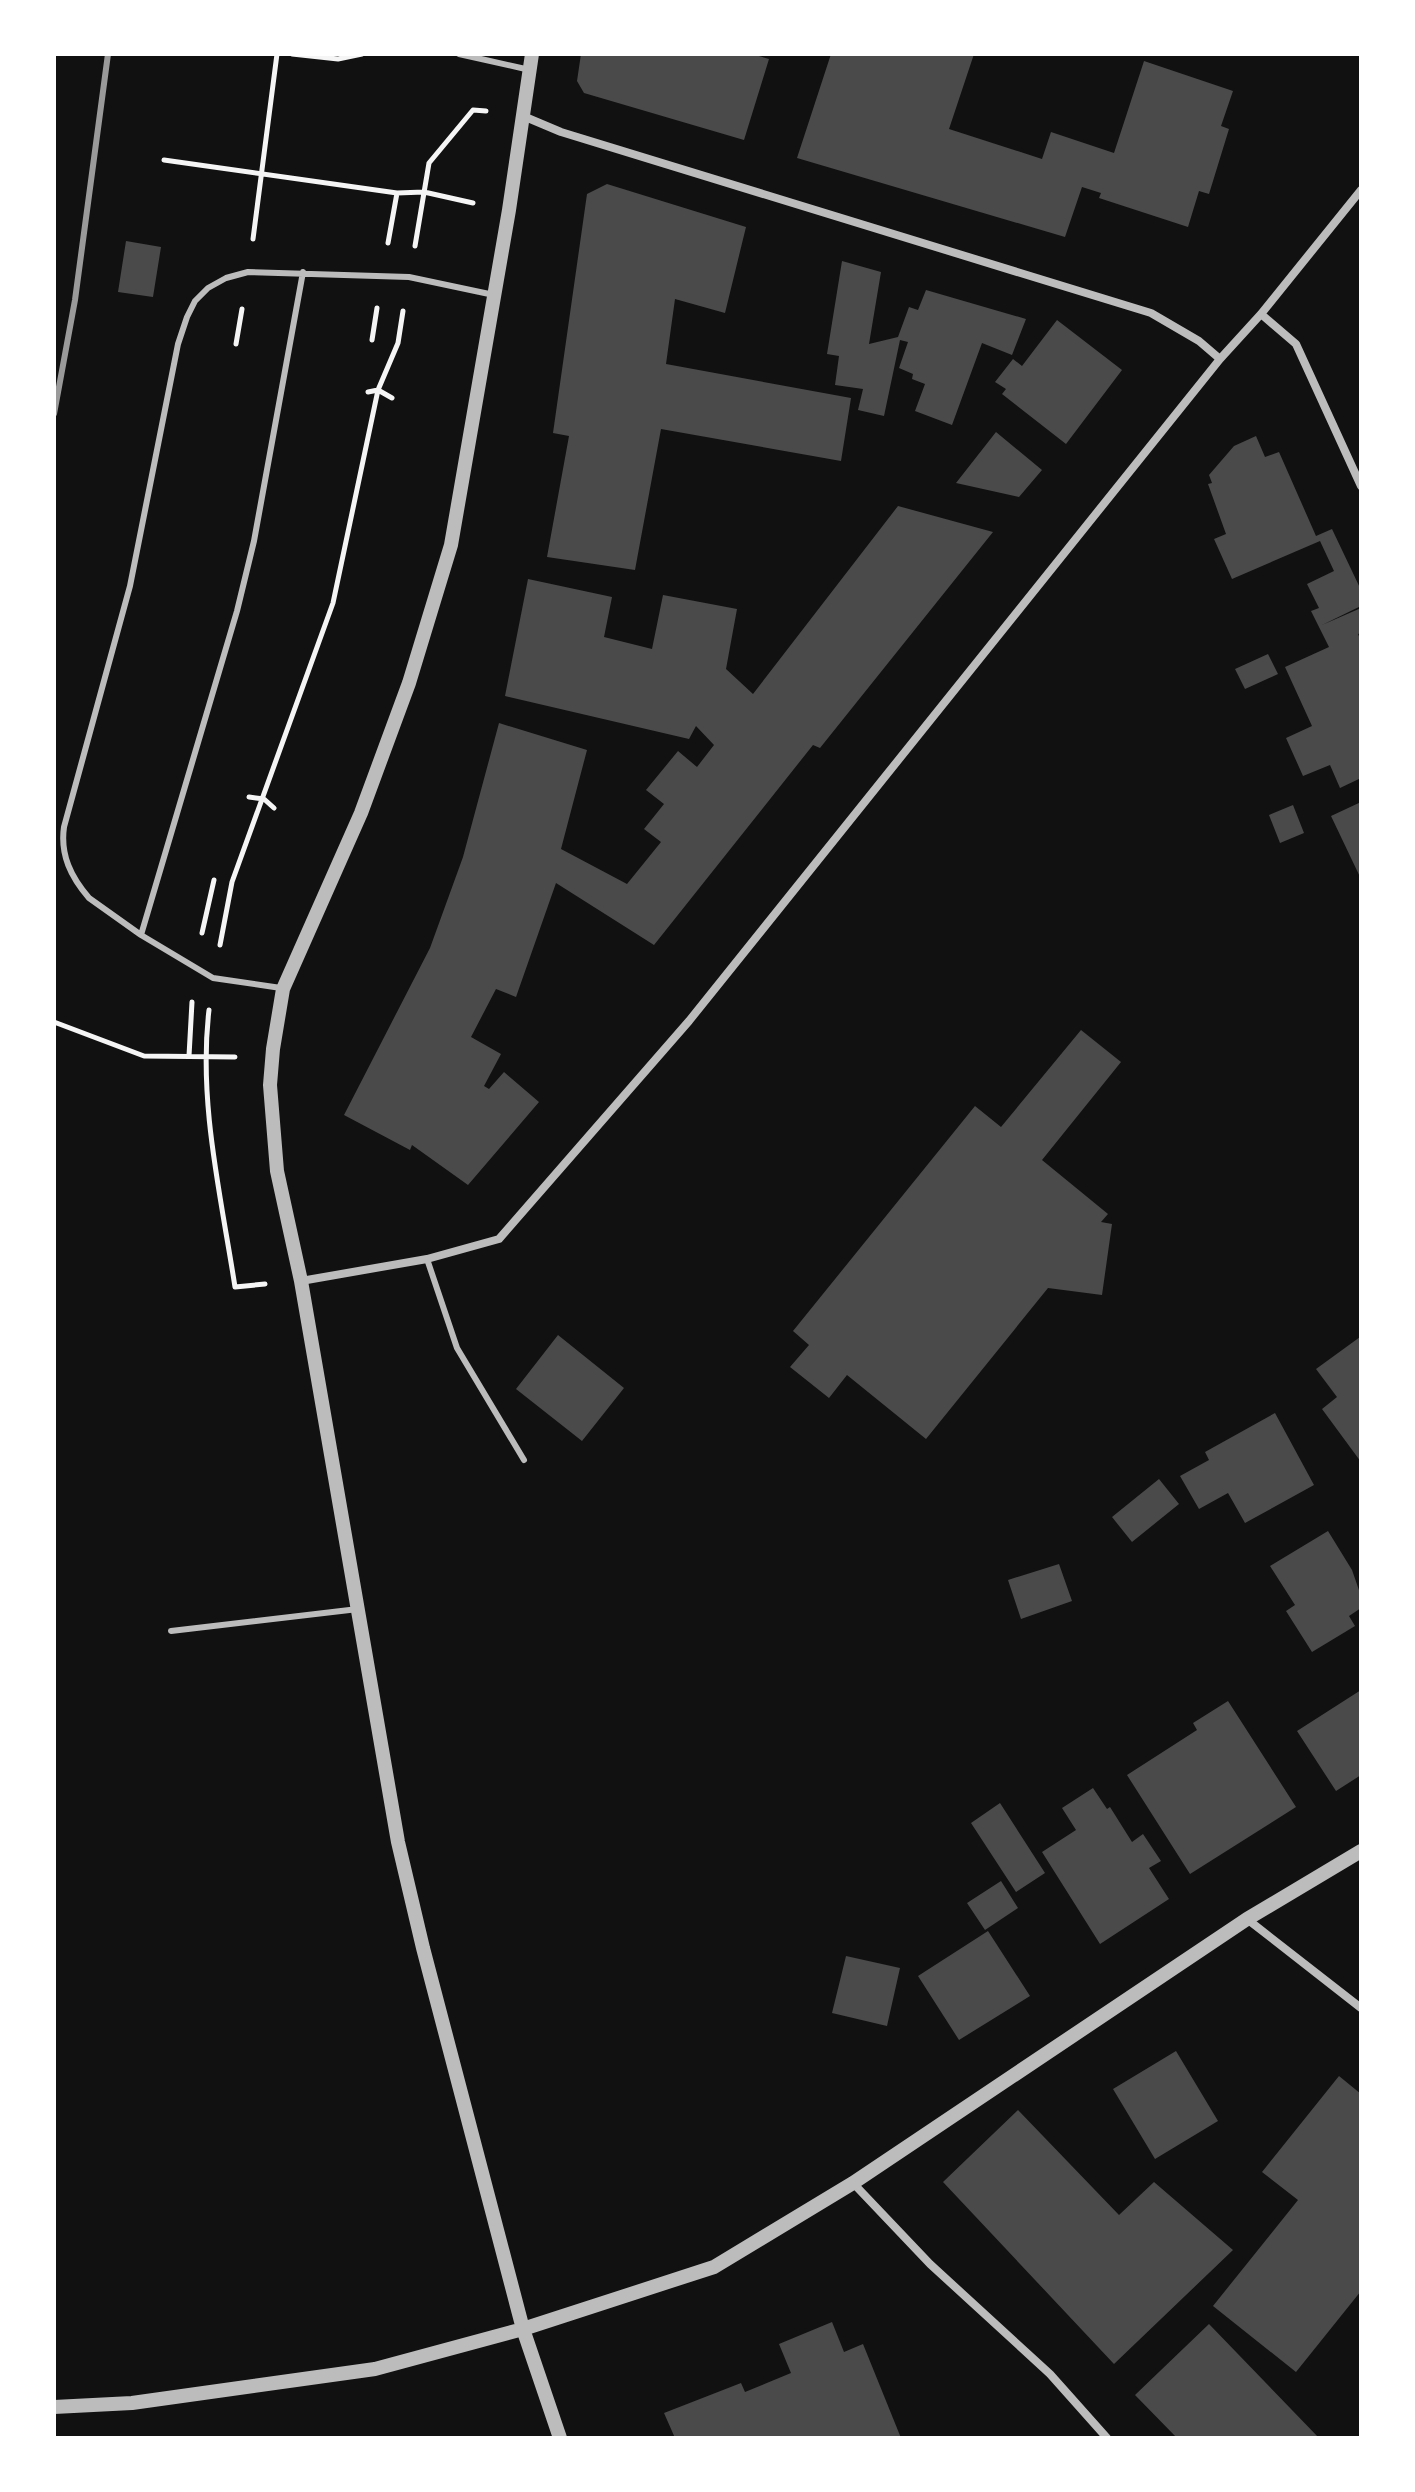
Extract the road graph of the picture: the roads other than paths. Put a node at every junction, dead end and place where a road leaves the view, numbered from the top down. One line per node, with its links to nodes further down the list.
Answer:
1 (459, 54): 3 (lane)
2 (532, 54): 3 (street)
3 (530, 70): 4 (street)
4 (523, 116): 7 (street); 9 (street)
5 (1361, 190): 8 (street)
6 (303, 272): 7 (lane); 11 (lane); 11 (lane)
7 (494, 295): 12 (street)
8 (1261, 314): 9 (street); 10 (street)
9 (1220, 359): 13 (street)
10 (1361, 486)
11 (141, 935): 12 (lane)
12 (283, 989): 14 (street)
13 (427, 1259): 14 (street); 15 (lane)
14 (301, 1281): 16 (street)
15 (524, 1460)
16 (358, 1609): 17 (lane); 22 (street)
17 (171, 1631)
18 (1361, 1851): 19 (street)
19 (1247, 1919): 20 (street); 21 (street)
20 (1361, 2008)
21 (853, 2183): 22 (street); 25 (street)
22 (523, 2329): 23 (street); 24 (street)
23 (54, 2407)
24 (560, 2438)
25 (1107, 2438)

